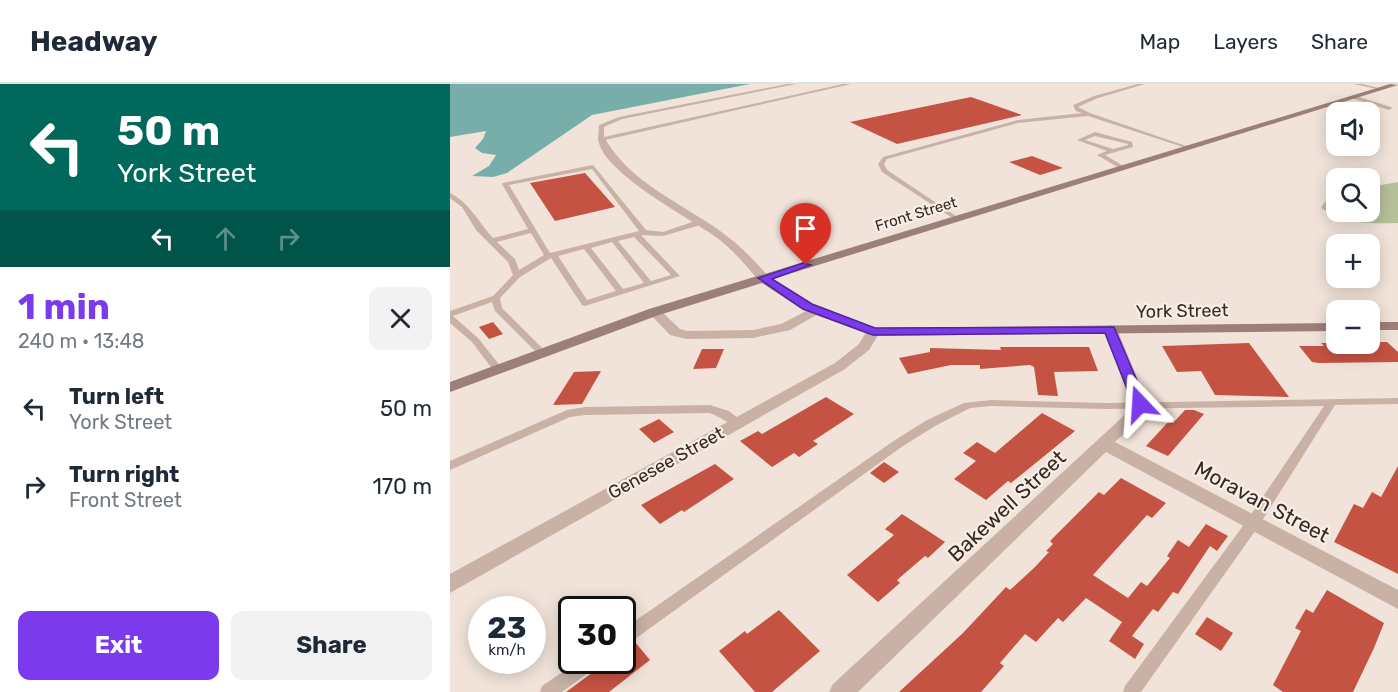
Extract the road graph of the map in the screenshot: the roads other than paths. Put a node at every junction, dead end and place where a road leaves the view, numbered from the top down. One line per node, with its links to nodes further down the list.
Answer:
1 (794, 84): 12 (lane)
2 (849, 84): 12 (lane)
3 (1143, 84): 11 (lane)
4 (1356, 84): 6 (lane)
5 (1396, 84): 6 (street, Front Street)
6 (1381, 89): 7 (street, Front Street)
7 (1353, 98): 9 (street); 13 (street, Front Street)
8 (1398, 107): 9 (street)
9 (1389, 108): 10 (street)
10 (1380, 110)
11 (1088, 114): 13 (lane); 17 (lane)
12 (601, 139): 18 (street)
13 (1187, 148): 15 (street, Front Street)
14 (1112, 151): 14 (lane); 15 (lane)
15 (1123, 168): 17 (street, Front Street)
16 (450, 195): 22 (lane)
17 (957, 219): 26 (street, Front Street)
18 (700, 222): 20 (lane); 26 (street)
19 (533, 230): 20 (lane); 22 (lane); 24 (lane)
20 (640, 233): 21 (lane); 27 (lane)
21 (614, 240): 23 (lane); 27 (lane)
22 (491, 241): 25 (lane)
23 (586, 246): 24 (lane); 28 (lane)
24 (551, 255): 25 (lane); 28 (lane)
25 (517, 274): 29 (lane)
26 (763, 278): 30 (street, York Street); 31 (street, Front Street)
27 (649, 284): 28 (lane)
28 (621, 292)
29 (496, 297): 32 (lane); 38 (lane)
30 (816, 310): 31 (street); 37 (street, York Street)
31 (654, 312): 38 (street, Front Street)
32 (450, 316): 39 (lane)
33 (1380, 326): 34 (street)
34 (1398, 326)
35 (1326, 327): 36 (street, York Street)
36 (1110, 330): 37 (street, York Street); 43 (street)
37 (873, 332): 44 (street, Genesee Street)
38 (541, 352): 39 (street, Front Street)
39 (497, 368): 40 (street, Front Street)
40 (450, 387)
41 (1398, 401): 42 (lane)
42 (1332, 402): 43 (lane); 47 (lane)
43 (1140, 404): 45 (street, Bakewell Street); 50 (lane)
44 (738, 423): 46 (lane); 48 (street, Genesee Street)
45 (1105, 444): 47 (street, Moravan Street); 53 (street, Bakewell Street)
46 (450, 466)
47 (1253, 523): 49 (street, Moravan Street); 54 (lane)
48 (450, 584)
49 (1398, 600)
50 (636, 629)
51 (574, 674): 52 (lane)
52 (548, 692)
53 (841, 692)
54 (1131, 692)

